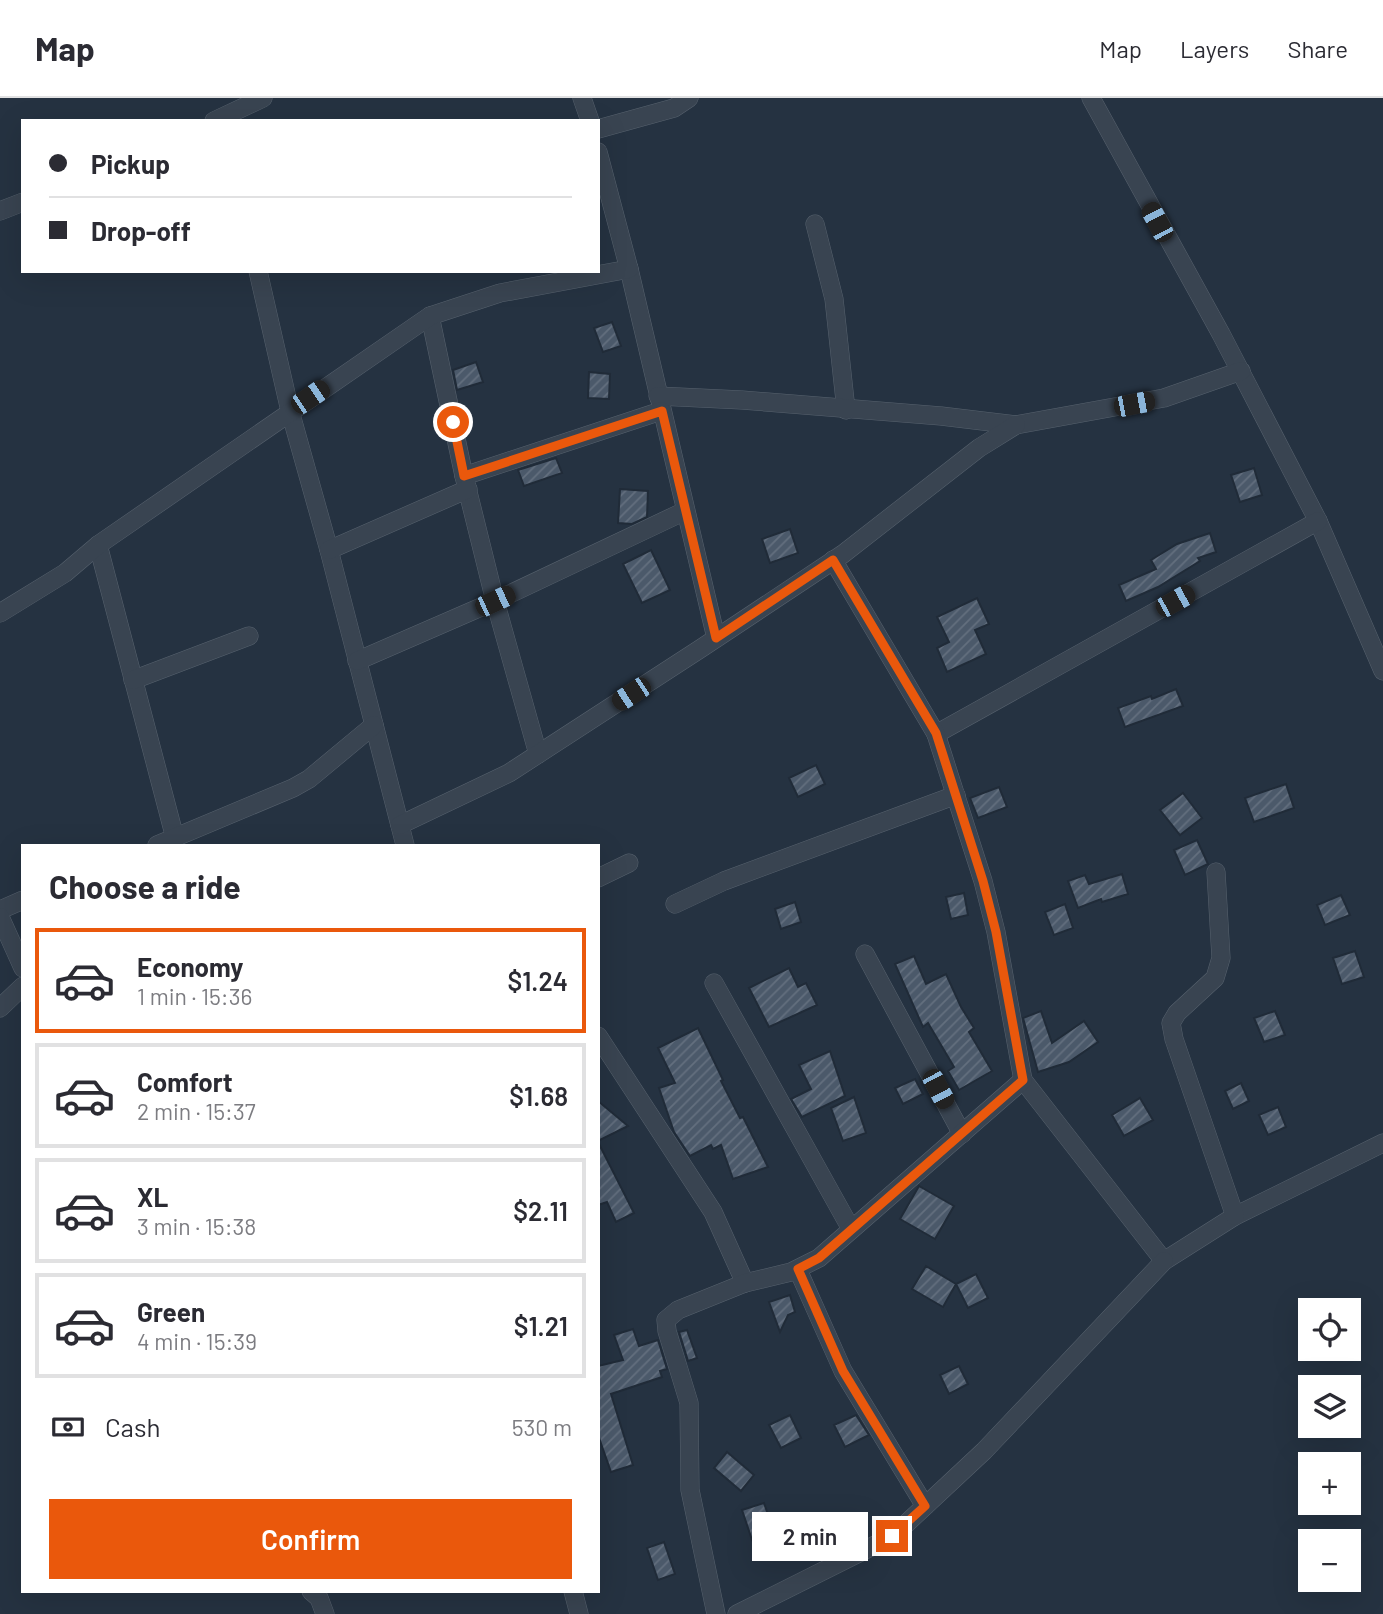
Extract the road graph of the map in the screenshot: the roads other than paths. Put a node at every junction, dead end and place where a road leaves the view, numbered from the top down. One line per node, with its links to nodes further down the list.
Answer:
1 (263, 98): 5 (street)
2 (582, 98): 7 (street)
3 (689, 98): 8 (street)
4 (1091, 98): 16 (street)
5 (234, 110): 6 (street)
6 (218, 119)
7 (589, 119)
8 (600, 128)
9 (600, 160): 13 (street)
10 (21, 203): 11 (street)
11 (0, 211)
12 (815, 224): 18 (street)
13 (629, 270): 15 (street); 17 (street)
14 (258, 273): 19 (street)
15 (430, 316): 19 (street); 21 (street)
16 (1241, 372): 20 (street); 23 (street)
17 (660, 404): 18 (street); 21 (street); 22 (street)
18 (846, 410): 20 (street)
19 (290, 411): 24 (street); 25 (street)
20 (1016, 425): 26 (street)
21 (466, 483): 25 (street); 27 (street)
22 (685, 511): 27 (street); 30 (street)
23 (1318, 521): 32 (street); 35 (street)
24 (98, 545): 28 (street); 33 (street)
25 (329, 550): 31 (street)
26 (833, 560): 30 (street); 35 (street)
27 (495, 601): 31 (street); 36 (street)
28 (0, 613)
29 (249, 636): 33 (street)
30 (716, 638): 36 (street)
31 (357, 661): 34 (street)
32 (1383, 671)
33 (133, 680): 39 (street)
34 (374, 725): 38 (street); 39 (street)
35 (936, 733): 37 (street)
36 (538, 754): 38 (street)
37 (956, 795): 46 (street); 55 (street)
38 (400, 825): 41 (street)
39 (175, 838): 40 (street)
40 (160, 844)
41 (405, 844)
42 (629, 863): 44 (street)
43 (1216, 872): 58 (street)
44 (600, 876)
45 (21, 902): 47 (street)
46 (675, 904)
47 (0, 910)
48 (0, 917): 50 (street)
49 (865, 954): 56 (street)
50 (21, 964)
51 (714, 984): 59 (street)
52 (21, 988): 53 (street)
53 (0, 1008)
54 (600, 1039): 62 (street)
55 (1023, 1080): 56 (street); 60 (street)
56 (962, 1134): 59 (street)
57 (1383, 1143): 58 (street)
58 (1236, 1216): 60 (street)
59 (851, 1229): 61 (street)
60 (1164, 1261): 63 (street)
61 (798, 1269): 62 (street); 63 (street)
62 (746, 1283): 68 (street)
63 (925, 1506): 69 (street)
64 (313, 1593): 66 (street)
65 (574, 1593): 67 (street)
66 (325, 1614)
67 (579, 1614)
68 (716, 1614)
69 (737, 1614)

